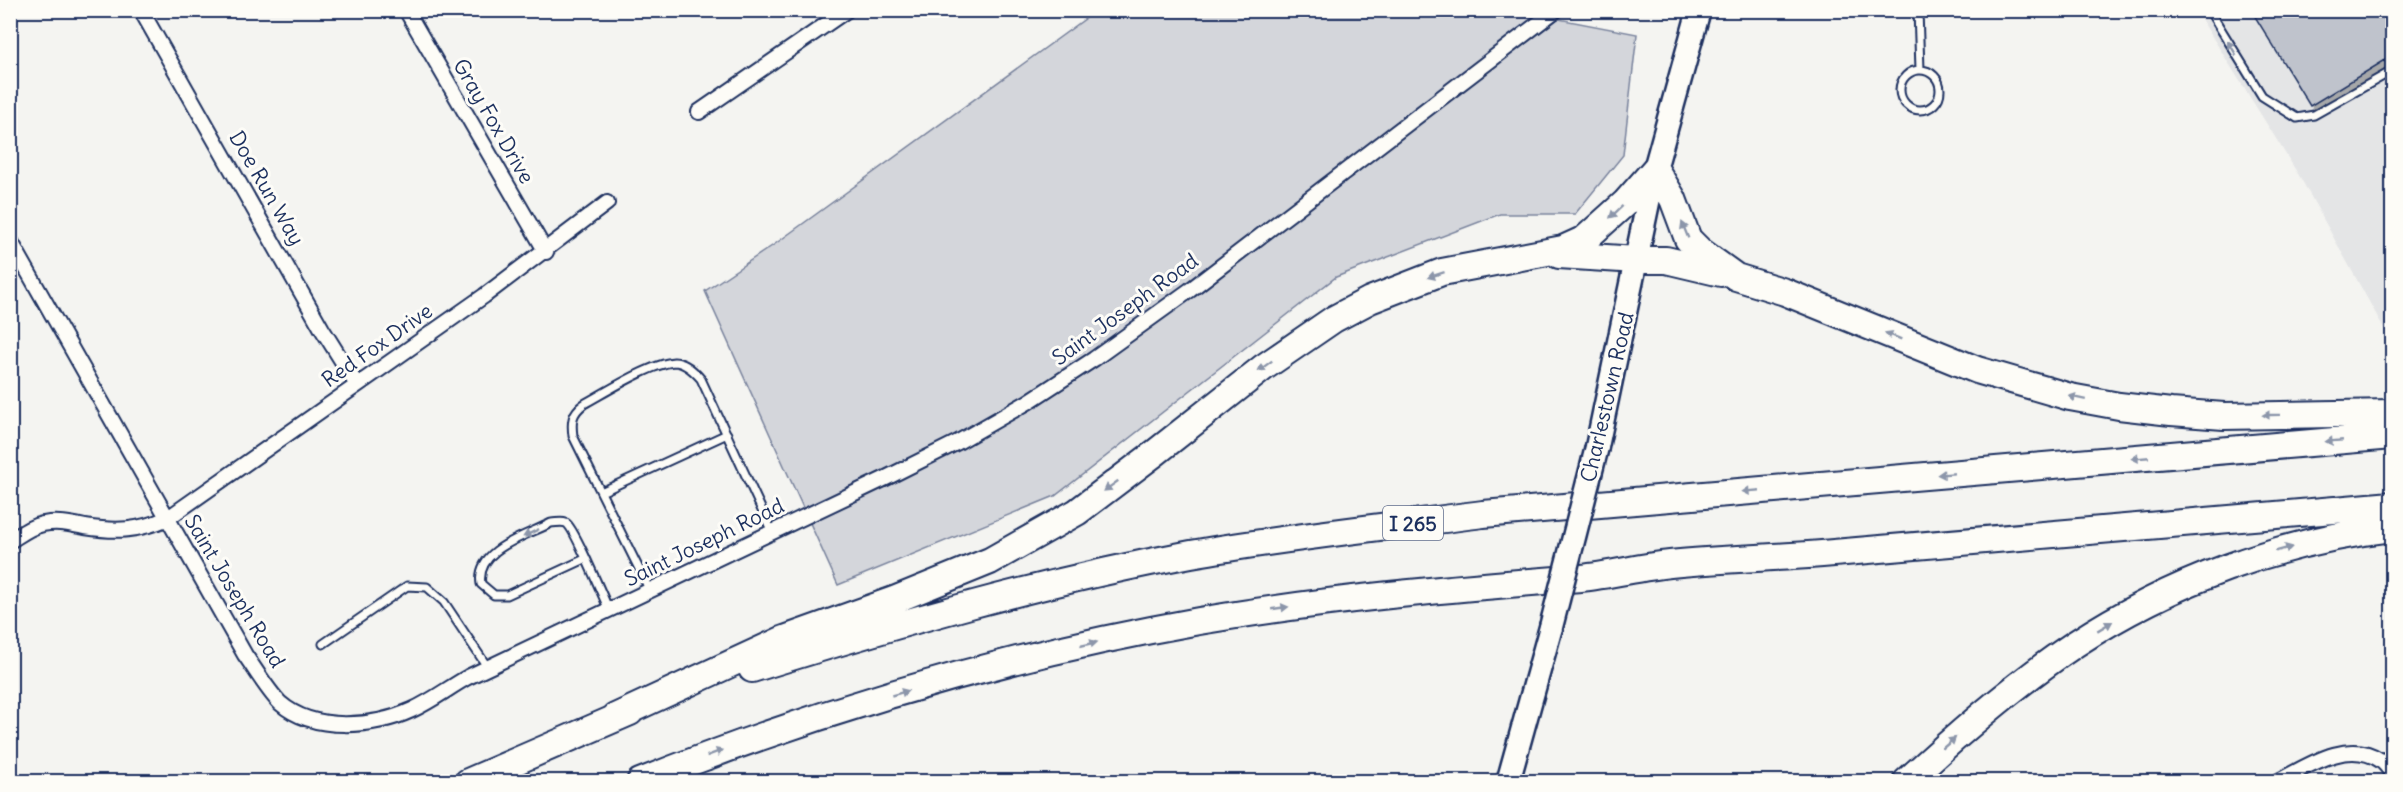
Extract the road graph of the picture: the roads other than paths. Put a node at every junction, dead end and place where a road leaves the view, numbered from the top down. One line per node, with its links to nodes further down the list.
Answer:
1 (141, 10): 18 (street, Doe Run Way)
2 (406, 10): 14 (street, Gray Fox Drive)
3 (847, 10): 10 (street)
4 (1556, 10): 26 (street, Saint Joseph Road)
5 (1699, 10): 11 (main road, Charlestown Road)
6 (1918, 10): 8 (lane)
7 (2209, 10): 9 (lane, one-way to 7)
8 (1920, 70): 8 (lane)
9 (2392, 70)
10 (699, 112)
11 (1655, 169): 15 (highway, one-way to 15); 16 (main road, Charlestown Road); 17 (highway, one-way to 11)
12 (607, 203): 14 (street, Red Fox Drive)
13 (10, 240): 24 (street, Saint Joseph Road)
14 (546, 252): 18 (street, Red Fox Drive)
15 (1542, 254): 16 (highway); 33 (highway, one-way to 33)
16 (1637, 260): 17 (highway); 37 (main road, Charlestown Road, bridge)
17 (1736, 277): 19 (highway, one-way to 17)
18 (357, 385): 24 (street, Red Fox Drive)
19 (2392, 412)
20 (727, 434): 22 (lane); 22 (lane); 26 (lane)
21 (2392, 436): 33 (highway, I 265, one-way to 33)
22 (601, 492): 29 (lane)
23 (2392, 505): 36 (highway, one-way to 23)
24 (168, 518): 27 (street, Red Fox Drive); 32 (street, Saint Joseph Road)
25 (2392, 528): 38 (highway, one-way to 25)
26 (772, 532): 29 (street, Saint Joseph Road)
27 (10, 541)
28 (585, 559): 28 (lane, one-way to 28); 30 (lane)
29 (650, 591): 30 (street, Saint Joseph Road)
30 (609, 610): 32 (street, Saint Joseph Road)
31 (323, 644): 32 (lane)
32 (488, 668)
33 (615, 717): 35 (highway, I 265)
34 (2392, 774): 39 (street)
35 (468, 782)
36 (640, 782)
37 (1508, 782)
38 (1906, 782)
39 (2277, 782)

